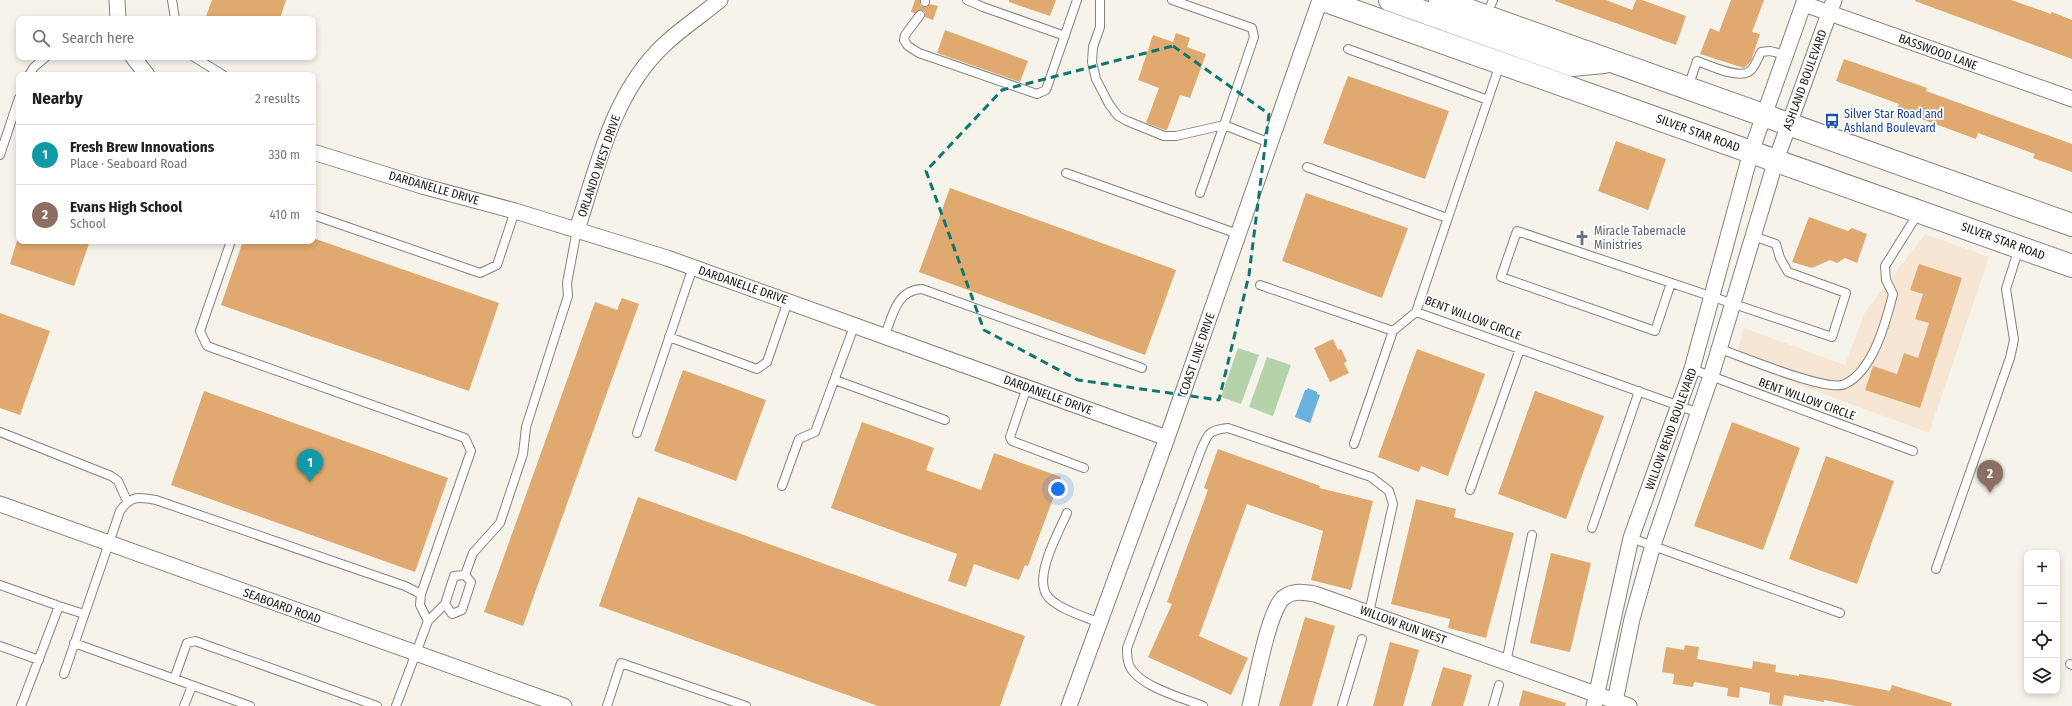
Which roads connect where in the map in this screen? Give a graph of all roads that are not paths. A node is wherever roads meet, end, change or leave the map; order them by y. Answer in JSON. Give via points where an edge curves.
{"nodes":[{"id":1,"x":118,"y":0,"type":"edge"},
{"id":2,"x":172,"y":0,"type":"edge"},
{"id":3,"x":720,"y":0,"type":"edge"},
{"id":4,"x":967,"y":0,"type":"edge"},
{"id":5,"x":1077,"y":0,"type":"edge"},
{"id":6,"x":1100,"y":0,"type":"edge"},
{"id":7,"x":1172,"y":0,"type":"edge"},
{"id":8,"x":1322,"y":0,"type":"edge"},
{"id":9,"x":1390,"y":0,"type":"edge"},
{"id":10,"x":1440,"y":0,"type":"edge"},
{"id":11,"x":1805,"y":2,"type":"edge"},
{"id":12,"x":1832,"y":7,"type":"edge"},
{"id":13,"x":1489,"y":8,"type":"edge"},
{"id":14,"x":920,"y":15,"type":"dead end"},
{"id":15,"x":118,"y":16,"type":"edge"},
{"id":16,"x":175,"y":16,"type":"edge"},
{"id":17,"x":1065,"y":36,"type":"junction"},
{"id":18,"x":1348,"y":49,"type":"dead end"},
{"id":19,"x":1786,"y":55,"type":"junction"},
{"id":20,"x":42,"y":60,"type":"edge"},
{"id":21,"x":135,"y":60,"type":"edge"},
{"id":22,"x":199,"y":60,"type":"edge"},
{"id":23,"x":1612,"y":61,"type":"junction"},
{"id":24,"x":1500,"y":63,"type":"junction"},
{"id":25,"x":32,"y":72,"type":"edge"},
{"id":26,"x":145,"y":72,"type":"edge"},
{"id":27,"x":218,"y":72,"type":"edge"},
{"id":28,"x":1690,"y":80,"type":"junction"},
{"id":29,"x":2072,"y":99,"type":"edge"},
{"id":30,"x":1488,"y":100,"type":"junction"},
{"id":31,"x":16,"y":107,"type":"edge"},
{"id":32,"x":1763,"y":115,"type":"junction"},
{"id":33,"x":1789,"y":124,"type":"junction"},
{"id":34,"x":1224,"y":125,"type":"junction"},
{"id":35,"x":1270,"y":142,"type":"junction"},
{"id":36,"x":1751,"y":152,"type":"junction"},
{"id":37,"x":316,"y":153,"type":"edge"},
{"id":38,"x":0,"y":155,"type":"edge"},
{"id":39,"x":1776,"y":160,"type":"junction"},
{"id":40,"x":1307,"y":167,"type":"dead end"},
{"id":41,"x":1066,"y":174,"type":"dead end"},
{"id":42,"x":1200,"y":193,"type":"dead end"},
{"id":43,"x":515,"y":212,"type":"junction"},
{"id":44,"x":1920,"y":212,"type":"junction"},
{"id":45,"x":316,"y":216,"type":"edge"},
{"id":46,"x":1447,"y":218,"type":"junction"},
{"id":47,"x":2072,"y":225,"type":"edge"},
{"id":48,"x":577,"y":230,"type":"junction"},
{"id":49,"x":1238,"y":234,"type":"junction"},
{"id":50,"x":1753,"y":236,"type":"junction"},
{"id":51,"x":230,"y":244,"type":"edge"},
{"id":52,"x":2019,"y":247,"type":"junction"},
{"id":53,"x":2072,"y":266,"type":"edge"},
{"id":54,"x":693,"y":268,"type":"junction"},
{"id":55,"x":1671,"y":283,"type":"junction"},
{"id":56,"x":1260,"y":285,"type":"dead end"},
{"id":57,"x":1712,"y":297,"type":"junction"},
{"id":58,"x":788,"y":301,"type":"junction"},
{"id":59,"x":1733,"y":304,"type":"junction"},
{"id":60,"x":1416,"y":312,"type":"junction"},
{"id":61,"x":855,"y":324,"type":"junction"},
{"id":62,"x":1393,"y":331,"type":"junction"},
{"id":63,"x":885,"y":335,"type":"junction"},
{"id":64,"x":669,"y":337,"type":"junction"},
{"id":65,"x":1520,"y":349,"type":"junction"},
{"id":66,"x":1720,"y":349,"type":"junction"},
{"id":67,"x":1142,"y":368,"type":"dead end"},
{"id":68,"x":1692,"y":369,"type":"junction"},
{"id":69,"x":1711,"y":376,"type":"junction"},
{"id":70,"x":834,"y":380,"type":"junction"},
{"id":71,"x":1027,"y":387,"type":"junction"},
{"id":72,"x":1639,"y":391,"type":"junction"},
{"id":73,"x":1680,"y":406,"type":"junction"},
{"id":74,"x":1699,"y":413,"type":"junction"},
{"id":75,"x":946,"y":420,"type":"dead end"},
{"id":76,"x":0,"y":432,"type":"edge"},
{"id":77,"x":637,"y":433,"type":"dead end"},
{"id":78,"x":1167,"y":438,"type":"junction"},
{"id":79,"x":1354,"y":444,"type":"dead end"},
{"id":80,"x":1913,"y":451,"type":"dead end"},
{"id":81,"x":1084,"y":468,"type":"dead end"},
{"id":82,"x":782,"y":486,"type":"dead end"},
{"id":83,"x":1470,"y":490,"type":"dead end"},
{"id":84,"x":127,"y":501,"type":"junction"},
{"id":85,"x":0,"y":504,"type":"edge"},
{"id":86,"x":1067,"y":513,"type":"dead end"},
{"id":87,"x":1592,"y":528,"type":"dead end"},
{"id":88,"x":1532,"y":535,"type":"dead end"},
{"id":89,"x":1631,"y":538,"type":"junction"},
{"id":90,"x":109,"y":543,"type":"junction"},
{"id":91,"x":1653,"y":545,"type":"junction"},
{"id":92,"x":1936,"y":569,"type":"dead end"},
{"id":93,"x":465,"y":575,"type":"junction"},
{"id":94,"x":0,"y":585,"type":"edge"},
{"id":95,"x":421,"y":594,"type":"junction"},
{"id":96,"x":445,"y":604,"type":"junction"},
{"id":97,"x":59,"y":606,"type":"junction"},
{"id":98,"x":1369,"y":613,"type":"junction"},
{"id":99,"x":1840,"y":613,"type":"dead end"},
{"id":100,"x":84,"y":614,"type":"junction"},
{"id":101,"x":428,"y":622,"type":"junction"},
{"id":102,"x":1099,"y":622,"type":"junction"},
{"id":103,"x":1362,"y":639,"type":"dead end"},
{"id":104,"x":74,"y":643,"type":"junction"},
{"id":105,"x":0,"y":646,"type":"edge"},
{"id":106,"x":415,"y":654,"type":"junction"},
{"id":107,"x":39,"y":660,"type":"junction"},
{"id":108,"x":1506,"y":663,"type":"junction"},
{"id":109,"x":64,"y":674,"type":"dead end"},
{"id":110,"x":174,"y":679,"type":"junction"},
{"id":111,"x":1499,"y":685,"type":"dead end"},
{"id":112,"x":192,"y":686,"type":"junction"},
{"id":113,"x":1595,"y":701,"type":"edge"},
{"id":114,"x":1620,"y":705,"type":"edge"},
{"id":115,"x":21,"y":706,"type":"edge"},
{"id":116,"x":184,"y":706,"type":"edge"},
{"id":117,"x":250,"y":706,"type":"edge"},
{"id":118,"x":377,"y":706,"type":"edge"},
{"id":119,"x":396,"y":706,"type":"edge"},
{"id":120,"x":564,"y":706,"type":"edge"},
{"id":121,"x":607,"y":706,"type":"edge"},
{"id":122,"x":746,"y":706,"type":"edge"},
{"id":123,"x":1069,"y":706,"type":"edge"},
{"id":124,"x":1203,"y":706,"type":"edge"},
{"id":125,"x":1250,"y":706,"type":"edge"},
{"id":126,"x":1342,"y":706,"type":"edge"},
{"id":127,"x":1493,"y":706,"type":"edge"}],
"edges":[{"from":1,"to":15,"type":"street"},
{"from":2,"to":16,"type":"lane"},
{"from":3,"to":48,"type":"street","name":"ORLANDO WEST DRIVE","via":[[664,45],[631,86],[607,135]]},
{"from":4,"to":17,"type":"lane"},
{"from":5,"to":17,"type":"lane"},
{"from":6,"to":34,"type":"lane","via":[[1100,27],[1093,47],[1092,62],[1096,80],[1118,116],[1164,136],[1176,136]]},
{"from":7,"to":34,"type":"lane","via":[[1252,28],[1254,37]]},
{"from":8,"to":24,"type":"main road","name":"SILVER STAR ROAD"},
{"from":8,"to":35,"type":"street","name":"COAST LINE DRIVE"},
{"from":9,"to":23,"type":"main road","via":[[1572,65]]},
{"from":10,"to":13,"type":"main road"},
{"from":11,"to":12,"type":"street","name":"BASSWOOD LANE"},
{"from":11,"to":19,"type":"street"},
{"from":12,"to":29,"type":"street","name":"BASSWOOD LANE"},
{"from":12,"to":33,"type":"street","name":"ASHLAND BOULEVARD"},
{"from":13,"to":23,"type":"main road"},
{"from":14,"to":17,"type":"lane","via":[[905,35],[904,40],[908,46],[919,53],[1037,94],[1046,90]]},
{"from":18,"to":30,"type":"lane"},
{"from":19,"to":28,"type":"lane","via":[[1770,51],[1761,52],[1751,70],[1743,75],[1697,61]]},
{"from":19,"to":32,"type":"street"},
{"from":20,"to":25,"type":"lane"},
{"from":21,"to":26,"type":"street"},
{"from":22,"to":27,"type":"lane"},
{"from":23,"to":28,"type":"main road"},
{"from":24,"to":30,"type":"lane","name":"BENT WILLOW CIRCLE"},
{"from":24,"to":36,"type":"main road","name":"SILVER STAR ROAD"},
{"from":28,"to":32,"type":"main road"},
{"from":30,"to":46,"type":"lane","name":"BENT WILLOW CIRCLE"},
{"from":31,"to":38,"type":"lane"},
{"from":32,"to":33,"type":"main road"},
{"from":32,"to":36,"type":"street"},
{"from":33,"to":39,"type":"street","name":"ASHLAND BOULEVARD"},
{"from":33,"to":47,"type":"main road"},
{"from":34,"to":35,"type":"lane"},
{"from":34,"to":42,"type":"lane"},
{"from":35,"to":49,"type":"street","name":"COAST LINE DRIVE"},
{"from":36,"to":39,"type":"main road","name":"SILVER STAR ROAD"},
{"from":36,"to":57,"type":"street","name":"WILLOW BEND BOULEVARD"},
{"from":37,"to":43,"type":"street","name":"DARDANELLE DRIVE"},
{"from":39,"to":44,"type":"main road","name":"SILVER STAR ROAD"},
{"from":39,"to":50,"type":"street","name":"WILLOW BEND BOULEVARD"},
{"from":40,"to":46,"type":"lane"},
{"from":41,"to":49,"type":"lane"},
{"from":43,"to":45,"type":"lane","via":[[497,265],[480,273]]},
{"from":43,"to":48,"type":"street","name":"DARDANELLE DRIVE"},
{"from":44,"to":52,"type":"main road","name":"SILVER STAR ROAD"},
{"from":44,"to":66,"type":"lane","via":[[1885,266],[1886,280],[1893,294],[1874,351],[1866,364],[1845,385],[1832,386],[1815,382]]},
{"from":46,"to":60,"type":"lane","name":"BENT WILLOW CIRCLE"},
{"from":48,"to":54,"type":"street","name":"DARDANELLE DRIVE"},
{"from":48,"to":93,"type":"lane","via":[[568,276],[568,296],[526,427],[523,454],[500,523],[473,553]]},
{"from":49,"to":78,"type":"street","name":"COAST LINE DRIVE"},
{"from":50,"to":59,"type":"street","name":"WILLOW BEND BOULEVARD"},
{"from":50,"to":59,"type":"lane","via":[[1776,244],[1788,272],[1846,293],[1832,337]]},
{"from":51,"to":95,"type":"lane","via":[[200,331],[207,346],[465,438],[471,451]]},
{"from":52,"to":53,"type":"main road","name":"SILVER STAR ROAD"},
{"from":52,"to":92,"type":"lane","via":[[2006,289],[2014,340],[2010,358]]},
{"from":54,"to":58,"type":"street","name":"DARDANELLE DRIVE"},
{"from":54,"to":64,"type":"lane"},
{"from":55,"to":55,"type":"lane","via":[[1517,231],[1501,277],[1655,331]]},
{"from":55,"to":57,"type":"lane"},
{"from":56,"to":62,"type":"lane"},
{"from":57,"to":59,"type":"lane"},
{"from":57,"to":68,"type":"street","name":"WILLOW BEND BOULEVARD"},
{"from":58,"to":61,"type":"street","name":"DARDANELLE DRIVE"},
{"from":58,"to":64,"type":"lane","via":[[767,362],[757,369]]},
{"from":59,"to":66,"type":"street","name":"WILLOW BEND BOULEVARD"},
{"from":60,"to":62,"type":"lane"},
{"from":60,"to":65,"type":"lane","name":"BENT WILLOW CIRCLE"},
{"from":61,"to":63,"type":"street","name":"DARDANELLE DRIVE"},
{"from":61,"to":70,"type":"lane"},
{"from":62,"to":79,"type":"lane"},
{"from":63,"to":67,"type":"lane","via":[[902,296],[911,289],[922,289]]},
{"from":63,"to":71,"type":"street","name":"DARDANELLE DRIVE"},
{"from":64,"to":77,"type":"lane"},
{"from":65,"to":72,"type":"lane","name":"BENT WILLOW CIRCLE"},
{"from":65,"to":83,"type":"lane"},
{"from":66,"to":69,"type":"street","name":"WILLOW BEND BOULEVARD"},
{"from":68,"to":69,"type":"lane","name":"BENT WILLOW CIRCLE"},
{"from":68,"to":73,"type":"street","name":"WILLOW BEND BOULEVARD"},
{"from":69,"to":74,"type":"street","name":"WILLOW BEND BOULEVARD"},
{"from":69,"to":80,"type":"lane","name":"BENT WILLOW CIRCLE"},
{"from":70,"to":75,"type":"lane"},
{"from":70,"to":82,"type":"lane","via":[[815,432],[799,439]]},
{"from":71,"to":78,"type":"street","name":"DARDANELLE DRIVE"},
{"from":71,"to":81,"type":"lane","via":[[1012,429],[1012,441]]},
{"from":72,"to":73,"type":"lane","name":"BENT WILLOW CIRCLE"},
{"from":72,"to":87,"type":"lane"},
{"from":73,"to":74,"type":"lane","name":"BENT WILLOW CIRCLE"},
{"from":73,"to":89,"type":"street","name":"WILLOW BEND BOULEVARD"},
{"from":74,"to":91,"type":"street","name":"WILLOW BEND BOULEVARD"},
{"from":76,"to":84,"type":"lane","via":[[111,476],[118,481]]},
{"from":78,"to":102,"type":"street","name":"COAST LINE DRIVE"},
{"from":84,"to":90,"type":"lane","via":[[120,511]]},
{"from":84,"to":95,"type":"lane","via":[[137,497],[156,500],[405,586]]},
{"from":85,"to":90,"type":"street","name":"SEABOARD ROAD"},
{"from":86,"to":102,"type":"lane","via":[[1042,577],[1045,590],[1048,597],[1064,607]]},
{"from":88,"to":108,"type":"lane"},
{"from":89,"to":91,"type":"lane"},
{"from":89,"to":113,"type":"street","name":"WILLOW BEND BOULEVARD"},
{"from":90,"to":100,"type":"lane"},
{"from":90,"to":106,"type":"street","name":"SEABOARD ROAD"},
{"from":91,"to":99,"type":"lane"},
{"from":91,"to":114,"type":"street","name":"WILLOW BEND BOULEVARD","via":[[1632,619]]},
{"from":93,"to":96,"type":"lane","via":[[454,576]]},
{"from":93,"to":96,"type":"lane","via":[[472,582],[462,610],[452,614]]},
{"from":94,"to":97,"type":"lane"},
{"from":95,"to":101,"type":"lane","via":[[420,605]]},
{"from":96,"to":101,"type":"lane"},
{"from":97,"to":100,"type":"lane"},
{"from":97,"to":107,"type":"lane"},
{"from":98,"to":108,"type":"street","name":"WILLOW RUN WEST"},
{"from":98,"to":124,"type":"lane","via":[[1393,504],[1389,491],[1371,477],[1228,428],[1213,430],[1200,450],[1127,648],[1128,662],[1135,674],[1146,683]]},
{"from":98,"to":125,"type":"street","name":"WILLOW RUN WEST","via":[[1315,594],[1298,592],[1283,598],[1272,618]]},
{"from":100,"to":104,"type":"lane"},
{"from":101,"to":106,"type":"lane"},
{"from":102,"to":123,"type":"street","name":"COAST LINE DRIVE"},
{"from":103,"to":126,"type":"lane"},
{"from":104,"to":109,"type":"lane"},
{"from":104,"to":110,"type":"lane"},
{"from":105,"to":107,"type":"lane"},
{"from":106,"to":119,"type":"lane"},
{"from":106,"to":120,"type":"street","name":"SEABOARD ROAD"},
{"from":107,"to":115,"type":"lane"},
{"from":108,"to":113,"type":"street","name":"WILLOW RUN WEST"},
{"from":110,"to":112,"type":"lane"},
{"from":110,"to":118,"type":"lane","via":[[187,643],[195,641]]},
{"from":111,"to":127,"type":"lane"},
{"from":112,"to":116,"type":"lane"},
{"from":112,"to":117,"type":"lane"},
{"from":113,"to":114,"type":"street","name":"WILLOW RUN WEST"},
{"from":121,"to":122,"type":"lane","via":[[621,663]]}]}
